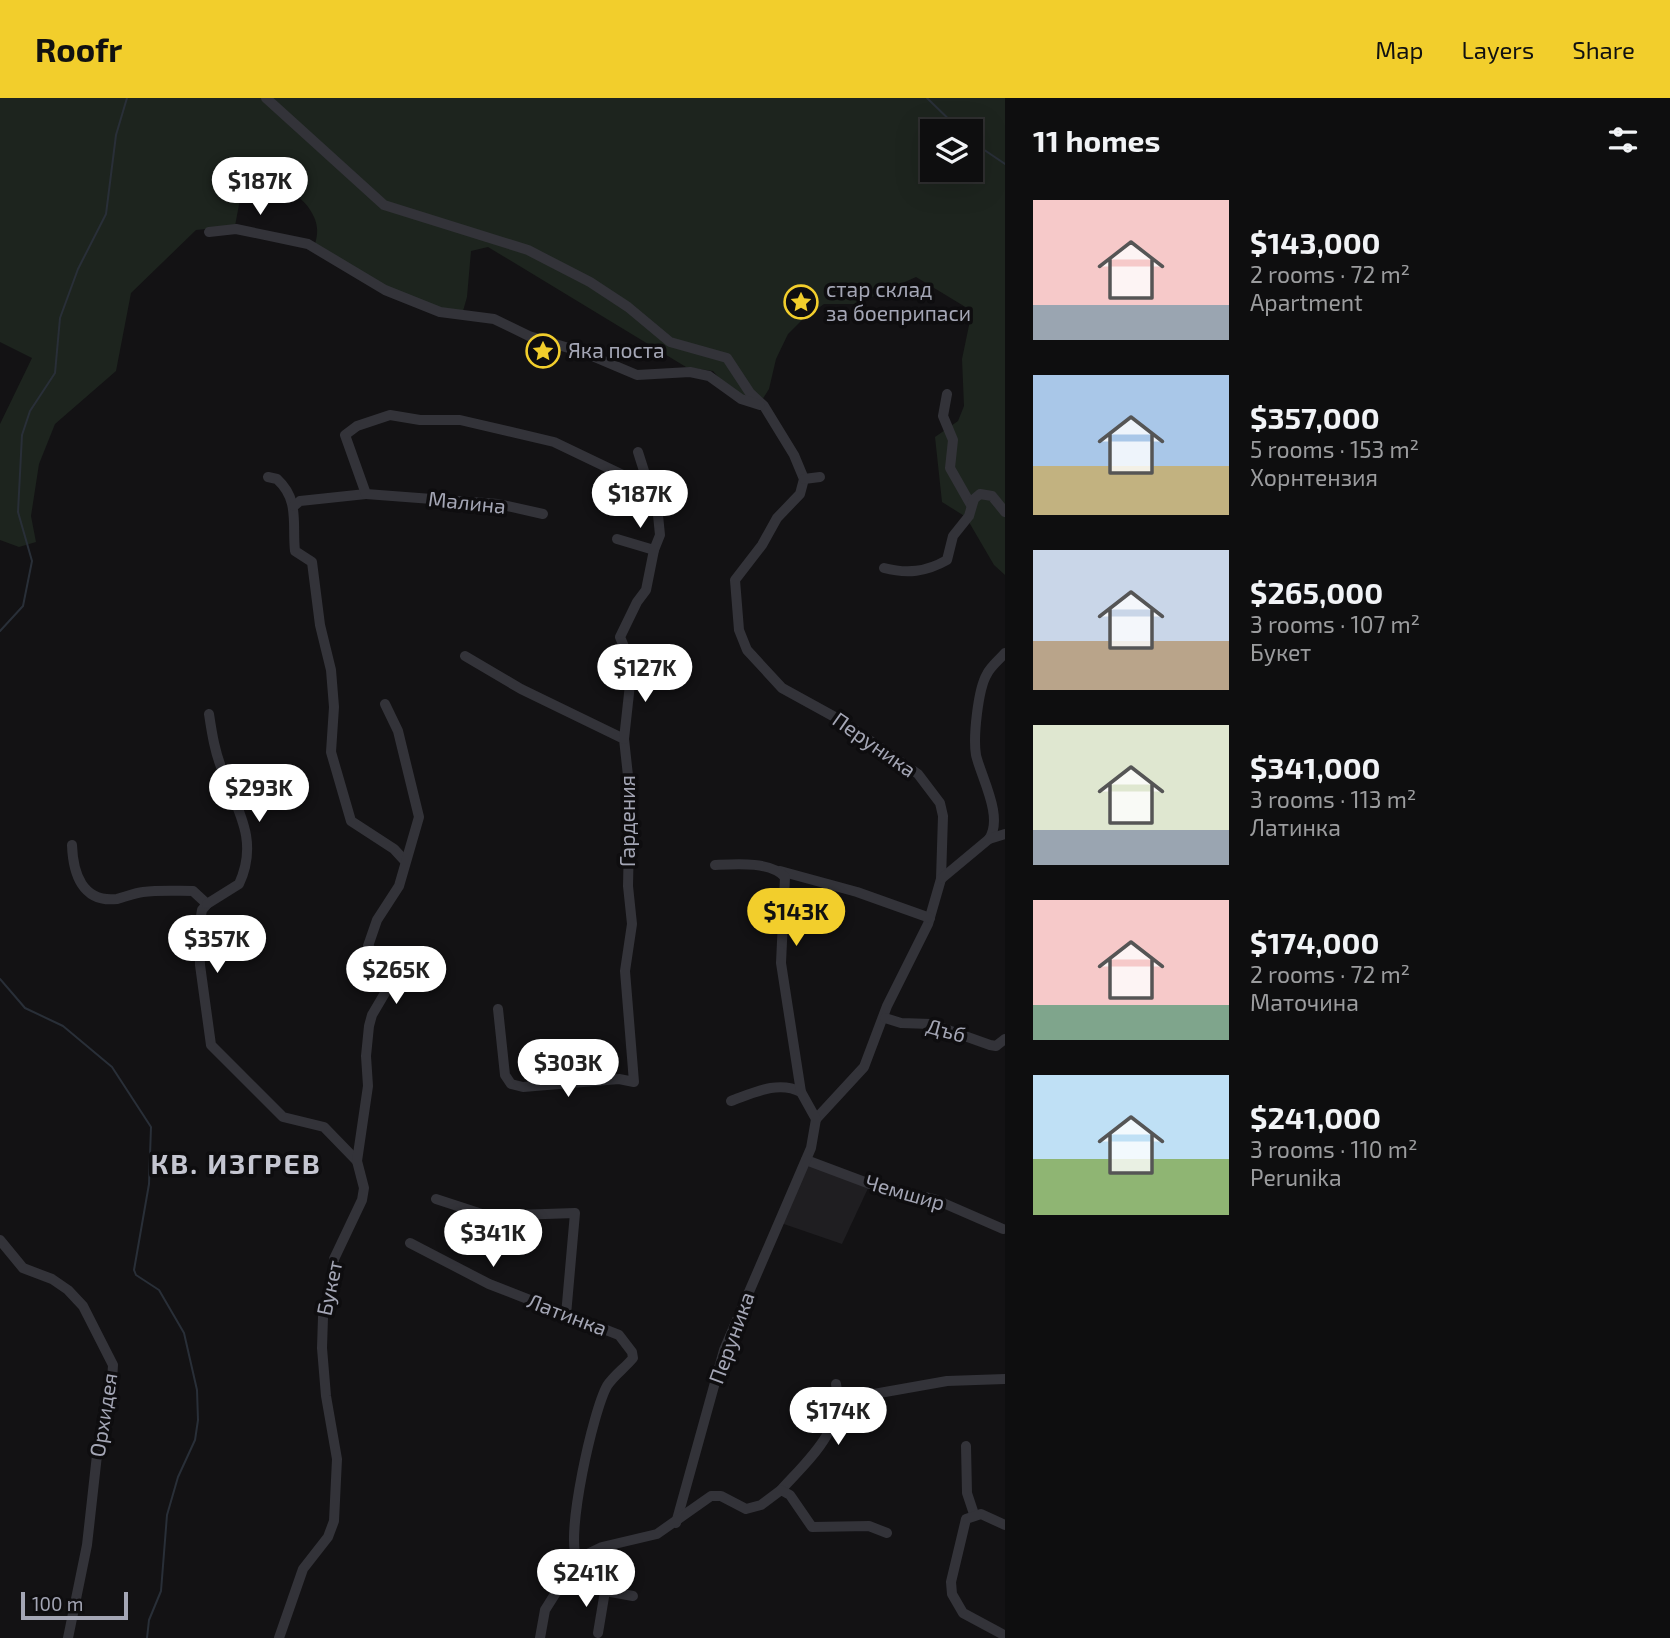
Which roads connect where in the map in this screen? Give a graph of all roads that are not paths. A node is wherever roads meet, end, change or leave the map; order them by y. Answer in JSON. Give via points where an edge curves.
{"nodes":[{"id":1,"x":266,"y":98,"type":"edge"},
{"id":2,"x":209,"y":232,"type":"dead end"},
{"id":3,"x":947,"y":394,"type":"dead end"},
{"id":4,"x":764,"y":406,"type":"junction"},
{"id":5,"x":638,"y":452,"type":"dead end"},
{"id":6,"x":268,"y":477,"type":"dead end"},
{"id":7,"x":820,"y":477,"type":"dead end"},
{"id":8,"x":804,"y":479,"type":"junction"},
{"id":9,"x":650,"y":488,"type":"junction"},
{"id":10,"x":366,"y":494,"type":"junction"},
{"id":11,"x":971,"y":505,"type":"junction"},
{"id":12,"x":294,"y":506,"type":"junction"},
{"id":13,"x":1005,"y":512,"type":"edge"},
{"id":14,"x":543,"y":514,"type":"dead end"},
{"id":15,"x":617,"y":539,"type":"dead end"},
{"id":16,"x":654,"y":550,"type":"junction"},
{"id":17,"x":884,"y":568,"type":"dead end"},
{"id":18,"x":1005,"y":653,"type":"edge"},
{"id":19,"x":465,"y":656,"type":"dead end"},
{"id":20,"x":384,"y":704,"type":"dead end"},
{"id":21,"x":209,"y":714,"type":"dead end"},
{"id":22,"x":624,"y":739,"type":"junction"},
{"id":23,"x":1005,"y":834,"type":"edge"},
{"id":24,"x":989,"y":839,"type":"junction"},
{"id":25,"x":72,"y":845,"type":"dead end"},
{"id":26,"x":405,"y":860,"type":"junction"},
{"id":27,"x":715,"y":865,"type":"dead end"},
{"id":28,"x":779,"y":871,"type":"junction"},
{"id":29,"x":941,"y":879,"type":"junction"},
{"id":30,"x":207,"y":904,"type":"junction"},
{"id":31,"x":930,"y":918,"type":"junction"},
{"id":32,"x":498,"y":1009,"type":"dead end"},
{"id":33,"x":885,"y":1018,"type":"junction"},
{"id":34,"x":1005,"y":1040,"type":"edge"},
{"id":35,"x":801,"y":1092,"type":"junction"},
{"id":36,"x":731,"y":1101,"type":"dead end"},
{"id":37,"x":816,"y":1119,"type":"junction"},
{"id":38,"x":806,"y":1160,"type":"junction"},
{"id":39,"x":357,"y":1161,"type":"junction"},
{"id":40,"x":436,"y":1199,"type":"dead end"},
{"id":41,"x":1003,"y":1229,"type":"edge"},
{"id":42,"x":0,"y":1240,"type":"edge"},
{"id":43,"x":410,"y":1243,"type":"dead end"},
{"id":44,"x":566,"y":1315,"type":"junction"},
{"id":45,"x":1005,"y":1379,"type":"edge"},
{"id":46,"x":836,"y":1384,"type":"dead end"},
{"id":47,"x":839,"y":1400,"type":"junction"},
{"id":48,"x":966,"y":1446,"type":"dead end"},
{"id":49,"x":781,"y":1490,"type":"junction"},
{"id":50,"x":974,"y":1514,"type":"junction"},
{"id":51,"x":676,"y":1523,"type":"junction"},
{"id":52,"x":1005,"y":1525,"type":"edge"},
{"id":53,"x":887,"y":1533,"type":"dead end"},
{"id":54,"x":577,"y":1559,"type":"junction"},
{"id":55,"x":561,"y":1583,"type":"junction"},
{"id":56,"x":606,"y":1591,"type":"junction"},
{"id":57,"x":633,"y":1596,"type":"dead end"},
{"id":58,"x":598,"y":1633,"type":"dead end"},
{"id":59,"x":1002,"y":1634,"type":"dead end"},
{"id":60,"x":68,"y":1638,"type":"edge"},
{"id":61,"x":279,"y":1638,"type":"edge"},
{"id":62,"x":540,"y":1638,"type":"edge"}],
"edges":[{"from":1,"to":4,"type":"street","via":[[384,205],[528,250],[590,282],[670,342],[727,358]]},
{"from":2,"to":4,"type":"street","via":[[236,229],[308,244],[385,290],[440,312],[494,319],[637,375],[690,372],[709,376],[741,399]]},
{"from":3,"to":11,"type":"street","via":[[943,416],[953,440],[950,468]]},
{"from":4,"to":8,"type":"street"},
{"from":5,"to":9,"type":"street"},
{"from":6,"to":12,"type":"street","via":[[285,486]]},
{"from":7,"to":8,"type":"street"},
{"from":8,"to":29,"type":"street","name":"Перуника","via":[[800,494],[737,573],[738,630],[747,650],[782,688],[842,721],[918,774],[940,803],[943,816]]},
{"from":9,"to":10,"type":"street","via":[[554,442],[460,420],[390,415],[345,435]]},
{"from":9,"to":16,"type":"street","via":[[660,525]]},
{"from":10,"to":12,"type":"street","via":[[300,501]]},
{"from":10,"to":14,"type":"street","name":"Малина","via":[[498,504]]},
{"from":11,"to":13,"type":"street","via":[[980,494],[987,494]]},
{"from":11,"to":17,"type":"street","via":[[969,516],[953,536],[947,560],[915,572]]},
{"from":12,"to":26,"type":"street","via":[[295,551],[314,568],[331,670],[331,752],[343,798],[351,821]]},
{"from":15,"to":16,"type":"street"},
{"from":16,"to":22,"type":"street","name":"Гардения","via":[[646,590],[620,637],[632,666]]},
{"from":18,"to":24,"type":"street","via":[[985,675],[975,738],[992,802]]},
{"from":19,"to":22,"type":"street"},
{"from":20,"to":26,"type":"street","via":[[398,731],[419,817]]},
{"from":21,"to":30,"type":"street","via":[[223,774],[243,817],[248,858],[239,884]]},
{"from":22,"to":32,"type":"street","name":"Гардения","via":[[630,794],[632,924],[625,971],[634,1082],[511,1084],[505,1075]]},
{"from":23,"to":24,"type":"street"},
{"from":24,"to":29,"type":"street"},
{"from":25,"to":30,"type":"street","via":[[77,881],[90,893],[116,899],[142,892],[192,891]]},
{"from":26,"to":39,"type":"street","name":"Букет","via":[[399,886],[377,920],[368,946],[393,981],[369,1026],[368,1086]]},
{"from":27,"to":28,"type":"street"},
{"from":28,"to":31,"type":"street"},
{"from":28,"to":35,"type":"street","via":[[786,883],[781,963]]},
{"from":29,"to":31,"type":"street","name":"Перуника"},
{"from":30,"to":39,"type":"street","via":[[200,927],[200,965],[211,1045],[283,1117],[324,1127]]},
{"from":31,"to":33,"type":"street","name":"Перуника"},
{"from":33,"to":34,"type":"street","name":"Дъб","via":[[931,1024],[990,1045]]},
{"from":33,"to":37,"type":"street","name":"Перуника","via":[[864,1067]]},
{"from":35,"to":36,"type":"street","via":[[785,1086]]},
{"from":35,"to":37,"type":"street"},
{"from":37,"to":38,"type":"street","name":"Перуника"},
{"from":38,"to":41,"type":"street","name":"Чемшир","via":[[870,1184],[934,1199]]},
{"from":38,"to":51,"type":"street","name":"Перуника","via":[[724,1350]]},
{"from":39,"to":61,"type":"street","name":"Букет","via":[[362,1200],[334,1259],[321,1336],[337,1459],[334,1521],[328,1537],[303,1569]]},
{"from":40,"to":44,"type":"street","via":[[488,1216],[575,1213]]},
{"from":42,"to":60,"type":"street","name":"Орхидея","via":[[23,1268],[52,1279],[83,1306],[113,1365],[99,1437],[87,1545]]},
{"from":43,"to":44,"type":"street","name":"Латинка","via":[[489,1284]]},
{"from":44,"to":54,"type":"street","name":"Латинка","via":[[619,1335],[633,1358],[608,1385],[589,1437],[572,1541]]},
{"from":45,"to":47,"type":"street","via":[[947,1381]]},
{"from":46,"to":47,"type":"street"},
{"from":47,"to":49,"type":"street","via":[[827,1435]]},
{"from":48,"to":50,"type":"street","via":[[968,1493]]},
{"from":49,"to":51,"type":"street","via":[[761,1505],[746,1509],[711,1496]]},
{"from":49,"to":53,"type":"street","via":[[790,1495],[812,1527],[869,1527]]},
{"from":50,"to":52,"type":"street"},
{"from":50,"to":59,"type":"street","via":[[966,1520],[952,1594],[963,1613]]},
{"from":51,"to":54,"type":"street","via":[[657,1534],[602,1547]]},
{"from":54,"to":55,"type":"street"},
{"from":55,"to":56,"type":"street"},
{"from":55,"to":62,"type":"street","via":[[545,1611]]},
{"from":56,"to":57,"type":"street"},
{"from":56,"to":58,"type":"street"}]}
